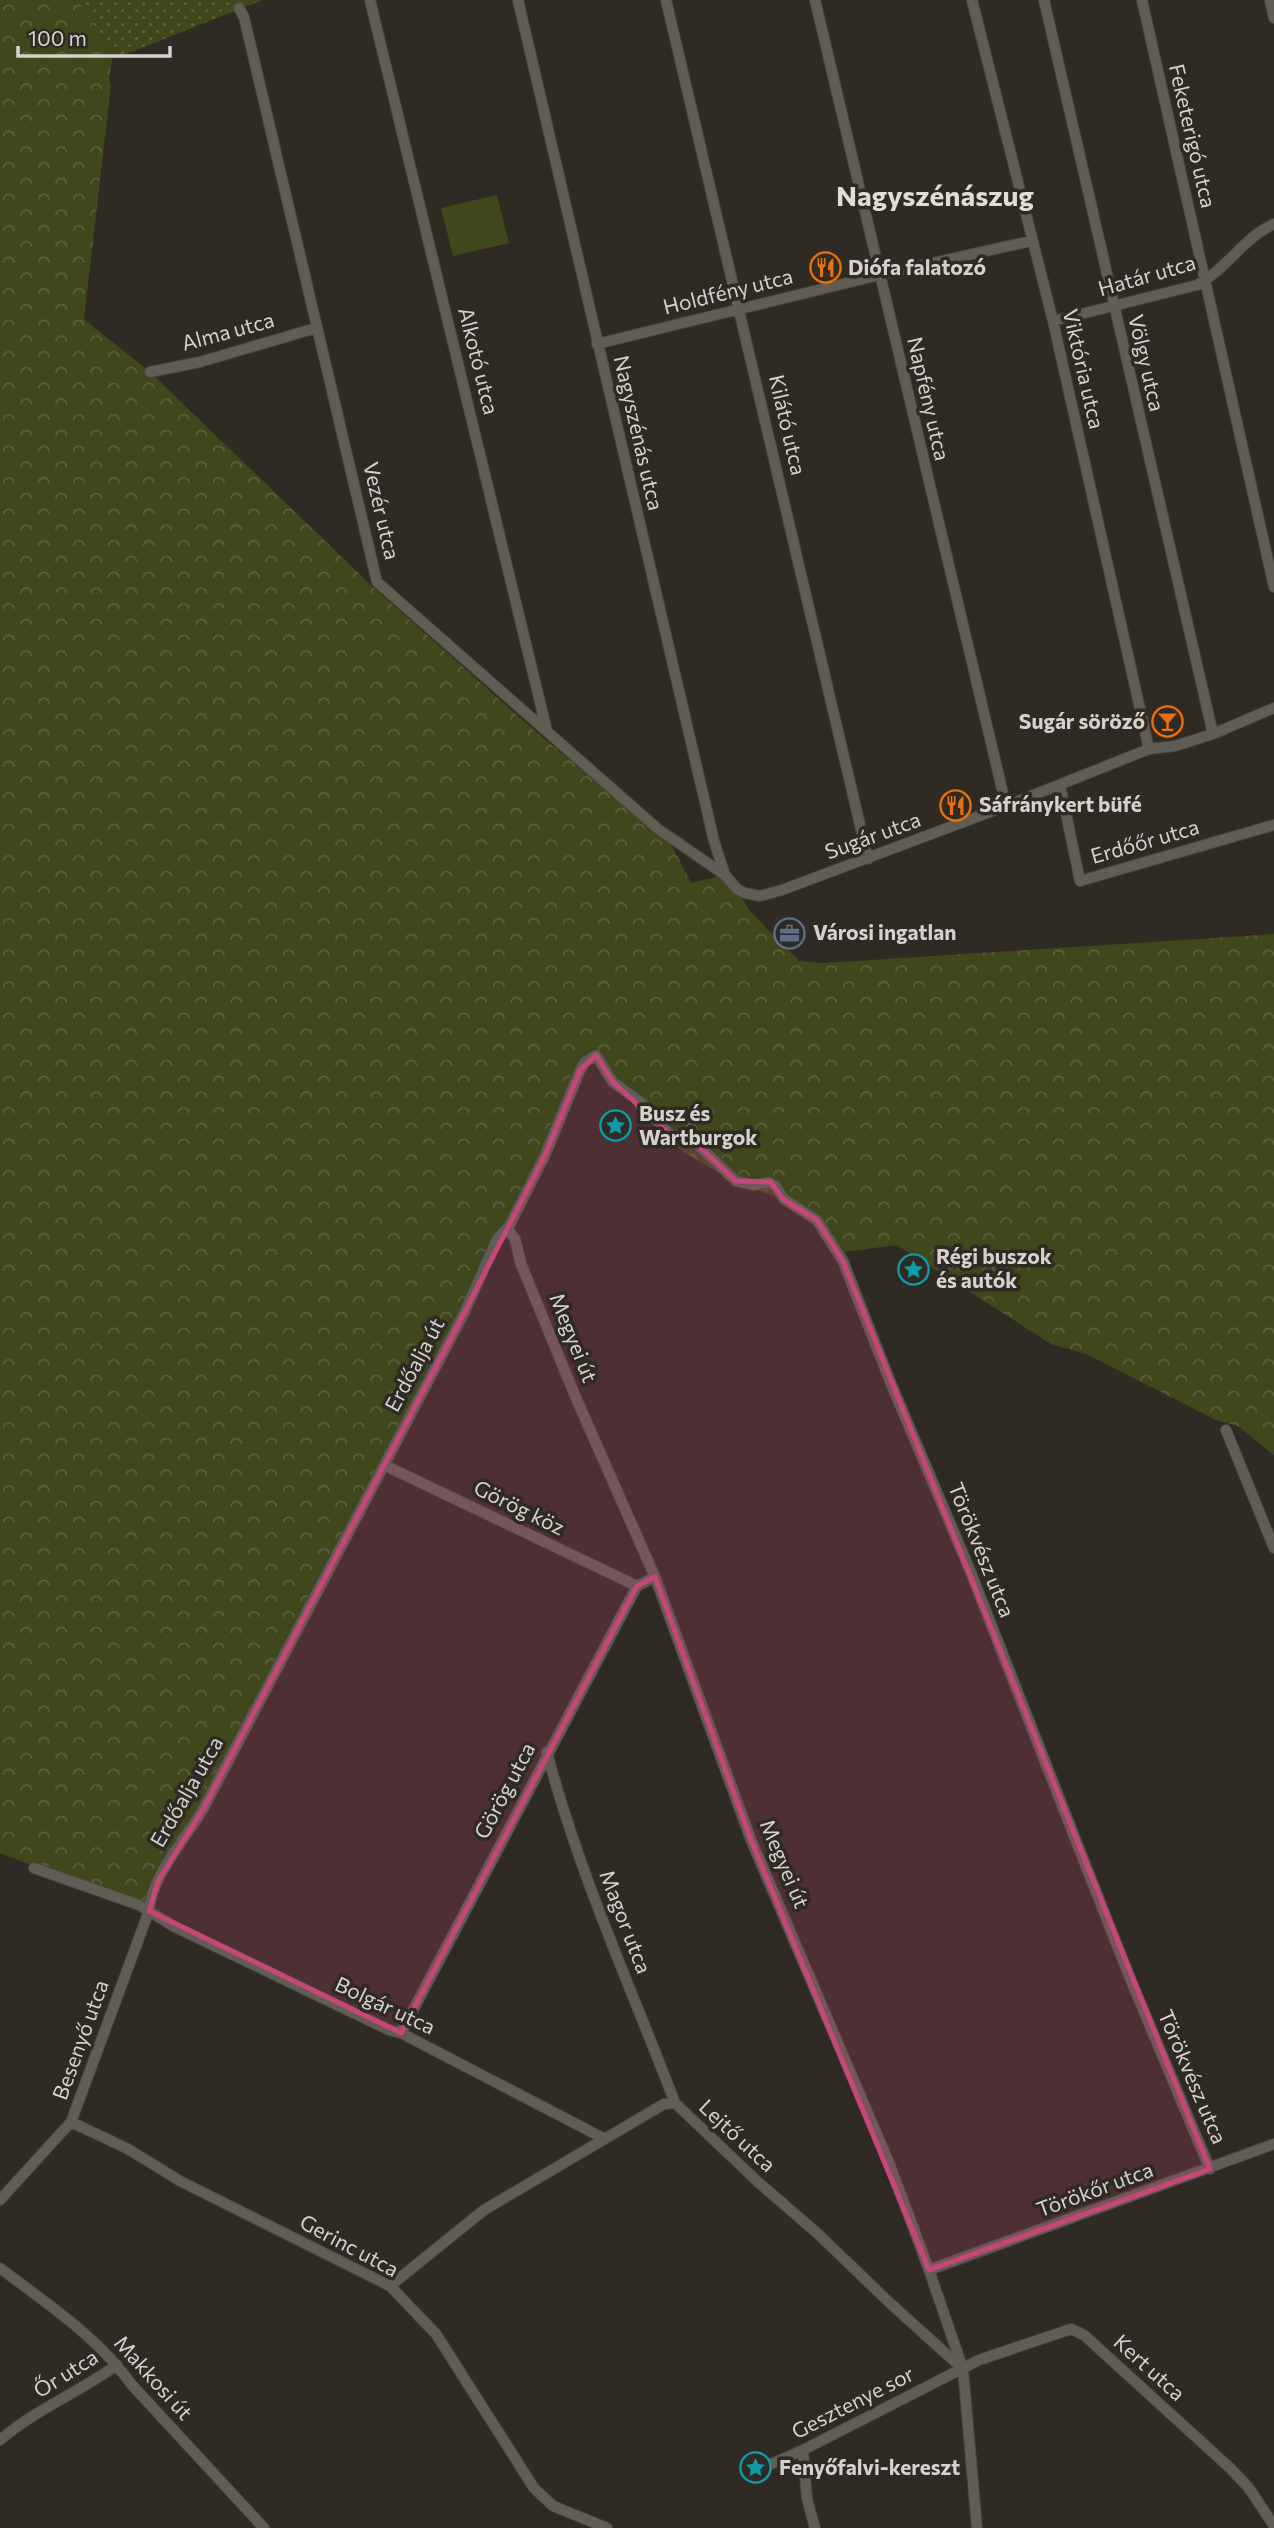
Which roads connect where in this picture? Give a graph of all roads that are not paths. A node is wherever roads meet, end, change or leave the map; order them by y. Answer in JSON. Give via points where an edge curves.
{"nodes":[{"id":1,"x":370,"y":0,"type":"edge"},
{"id":2,"x":518,"y":0,"type":"edge"},
{"id":3,"x":666,"y":0,"type":"edge"},
{"id":4,"x":815,"y":0,"type":"edge"},
{"id":5,"x":972,"y":0,"type":"edge"},
{"id":6,"x":1044,"y":0,"type":"edge"},
{"id":7,"x":1142,"y":0,"type":"edge"},
{"id":8,"x":1270,"y":0,"type":"edge"},
{"id":9,"x":239,"y":8,"type":"dead end"},
{"id":10,"x":1274,"y":18,"type":"edge"},
{"id":11,"x":1274,"y":224,"type":"edge"},
{"id":12,"x":1031,"y":241,"type":"junction"},
{"id":13,"x":878,"y":275,"type":"junction"},
{"id":14,"x":1205,"y":281,"type":"junction"},
{"id":15,"x":1113,"y":307,"type":"junction"},
{"id":16,"x":740,"y":309,"type":"junction"},
{"id":17,"x":1053,"y":321,"type":"junction"},
{"id":18,"x":316,"y":328,"type":"junction"},
{"id":19,"x":597,"y":344,"type":"junction"},
{"id":20,"x":150,"y":372,"type":"dead end"},
{"id":21,"x":1274,"y":587,"type":"edge"},
{"id":22,"x":1274,"y":708,"type":"edge"},
{"id":23,"x":547,"y":731,"type":"junction"},
{"id":24,"x":1213,"y":734,"type":"junction"},
{"id":25,"x":1149,"y":749,"type":"junction"},
{"id":26,"x":1060,"y":785,"type":"junction"},
{"id":27,"x":1006,"y":807,"type":"junction"},
{"id":28,"x":1274,"y":825,"type":"edge"},
{"id":29,"x":868,"y":859,"type":"junction"},
{"id":30,"x":725,"y":875,"type":"junction"},
{"id":31,"x":596,"y":1055,"type":"joint"},
{"id":32,"x":507,"y":1228,"type":"junction"},
{"id":33,"x":1226,"y":1430,"type":"dead end"},
{"id":34,"x":384,"y":1465,"type":"junction"},
{"id":35,"x":1274,"y":1548,"type":"edge"},
{"id":36,"x":655,"y":1577,"type":"junction"},
{"id":37,"x":636,"y":1586,"type":"junction"},
{"id":38,"x":264,"y":1693,"type":"joint"},
{"id":39,"x":547,"y":1752,"type":"junction"},
{"id":40,"x":34,"y":1868,"type":"dead end"},
{"id":41,"x":149,"y":1911,"type":"junction"},
{"id":42,"x":401,"y":2033,"type":"junction"},
{"id":43,"x":675,"y":2103,"type":"junction"},
{"id":44,"x":71,"y":2122,"type":"junction"},
{"id":45,"x":603,"y":2138,"type":"junction"},
{"id":46,"x":1274,"y":2144,"type":"edge"},
{"id":47,"x":1210,"y":2169,"type":"junction"},
{"id":48,"x":0,"y":2200,"type":"edge"},
{"id":49,"x":0,"y":2268,"type":"edge"},
{"id":50,"x":929,"y":2270,"type":"junction"},
{"id":51,"x":390,"y":2286,"type":"junction"},
{"id":52,"x":117,"y":2365,"type":"junction"},
{"id":53,"x":963,"y":2369,"type":"junction"},
{"id":54,"x":0,"y":2440,"type":"edge"},
{"id":55,"x":803,"y":2450,"type":"junction"},
{"id":56,"x":760,"y":2469,"type":"dead end"},
{"id":57,"x":1274,"y":2526,"type":"edge"},
{"id":58,"x":264,"y":2528,"type":"edge"},
{"id":59,"x":607,"y":2528,"type":"edge"},
{"id":60,"x":816,"y":2528,"type":"edge"},
{"id":61,"x":977,"y":2528,"type":"edge"}],
"edges":[{"from":1,"to":23,"type":"street","name":"Alkotó utca"},
{"from":2,"to":19,"type":"street","name":"Nagyszénás utca"},
{"from":3,"to":16,"type":"street","name":"Kilátó utca"},
{"from":4,"to":13,"type":"street","name":"Napfény utca"},
{"from":5,"to":12,"type":"street","name":"Viktória utca"},
{"from":6,"to":15,"type":"street","name":"Völgy utca"},
{"from":7,"to":14,"type":"street","name":"Feketerigó utca"},
{"from":8,"to":10,"type":"street"},
{"from":9,"to":18,"type":"street","name":"Vezér utca"},
{"from":11,"to":14,"type":"street","name":"Határ utca","via":[[1252,236]]},
{"from":12,"to":13,"type":"street","name":"Holdfény utca"},
{"from":12,"to":17,"type":"street","name":"Viktória utca"},
{"from":13,"to":16,"type":"street","name":"Holdfény utca"},
{"from":13,"to":27,"type":"street","name":"Napfény utca"},
{"from":14,"to":15,"type":"street","name":"Határ utca"},
{"from":14,"to":21,"type":"street","name":"Feketerigó utca"},
{"from":15,"to":17,"type":"street","name":"Határ utca"},
{"from":15,"to":24,"type":"street","name":"Völgy utca"},
{"from":16,"to":19,"type":"street","name":"Holdfény utca"},
{"from":16,"to":29,"type":"street","name":"Kilátó utca"},
{"from":17,"to":25,"type":"street","name":"Viktória utca"},
{"from":18,"to":20,"type":"street","name":"Alma utca"},
{"from":18,"to":23,"type":"street","name":"Vezér utca","via":[[377,582]]},
{"from":19,"to":30,"type":"street","name":"Nagyszénás utca"},
{"from":22,"to":24,"type":"street","name":"Sugár utca"},
{"from":23,"to":30,"type":"street","name":"Vezér utca","via":[[659,829]]},
{"from":24,"to":25,"type":"street","name":"Sugár utca"},
{"from":25,"to":26,"type":"street","name":"Sugár utca"},
{"from":26,"to":27,"type":"street","name":"Sugár utca"},
{"from":26,"to":28,"type":"street","name":"Erdőőr utca","via":[[1080,881]]},
{"from":27,"to":29,"type":"street","name":"Sugár utca"},
{"from":29,"to":30,"type":"street","name":"Sugár utca","via":[[760,896],[737,889]]},
{"from":31,"to":32,"type":"street","name":"Erdőalja út","via":[[580,1070],[545,1155]]},
{"from":31,"to":47,"type":"street","name":"Törökvész utca","via":[[615,1084],[639,1100],[669,1133],[702,1148],[734,1180],[776,1186],[784,1199],[817,1220],[843,1261]]},
{"from":32,"to":34,"type":"street","name":"Erdőalja út","via":[[497,1239],[464,1313]]},
{"from":32,"to":36,"type":"street","name":"Megyei út"},
{"from":33,"to":35,"type":"street"},
{"from":34,"to":37,"type":"street","name":"Görög köz"},
{"from":34,"to":38,"type":"street","name":"Erdőalja út"},
{"from":36,"to":37,"type":"street"},
{"from":36,"to":50,"type":"street","name":"Megyei út","via":[[751,1840],[890,2164]]},
{"from":37,"to":39,"type":"street","name":"Görög utca"},
{"from":38,"to":41,"type":"street","name":"Erdőalja utca","via":[[203,1809],[158,1881]]},
{"from":39,"to":42,"type":"street","name":"Görög utca"},
{"from":39,"to":43,"type":"street","name":"Magor utca","via":[[589,1882]]},
{"from":40,"to":41,"type":"street","name":"Bolgár utca"},
{"from":41,"to":42,"type":"street","name":"Bolgár utca"},
{"from":41,"to":44,"type":"street","name":"Besenyő utca"},
{"from":42,"to":45,"type":"street","name":"Bolgár utca"},
{"from":43,"to":45,"type":"street","name":"Lejtő utca","via":[[664,2104]]},
{"from":43,"to":53,"type":"street","name":"Lejtő utca"},
{"from":44,"to":48,"type":"street","name":"Besenyő utca"},
{"from":44,"to":51,"type":"street","name":"Gerinc utca"},
{"from":45,"to":51,"type":"street","name":"Lejtő utca","via":[[484,2210]]},
{"from":46,"to":47,"type":"street","name":"Törökőr utca"},
{"from":47,"to":50,"type":"street","name":"Törökőr utca"},
{"from":49,"to":52,"type":"street","name":"Makkosi út","via":[[84,2331]]},
{"from":50,"to":53,"type":"street","name":"Megyei út"},
{"from":51,"to":59,"type":"street","name":"Gerinc utca","via":[[436,2334],[534,2488],[553,2506]]},
{"from":52,"to":54,"type":"street","name":"Őr utca"},
{"from":52,"to":58,"type":"street","name":"Makkosi út"},
{"from":53,"to":55,"type":"street","name":"Gesztenye sor"},
{"from":53,"to":57,"type":"street","name":"Kert utca","via":[[1062,2331],[1078,2331],[1241,2478]]},
{"from":53,"to":61,"type":"street","name":"Megyei út"},
{"from":55,"to":56,"type":"street","name":"Gesztenye sor"},
{"from":55,"to":60,"type":"street","via":[[807,2499]]}]}
